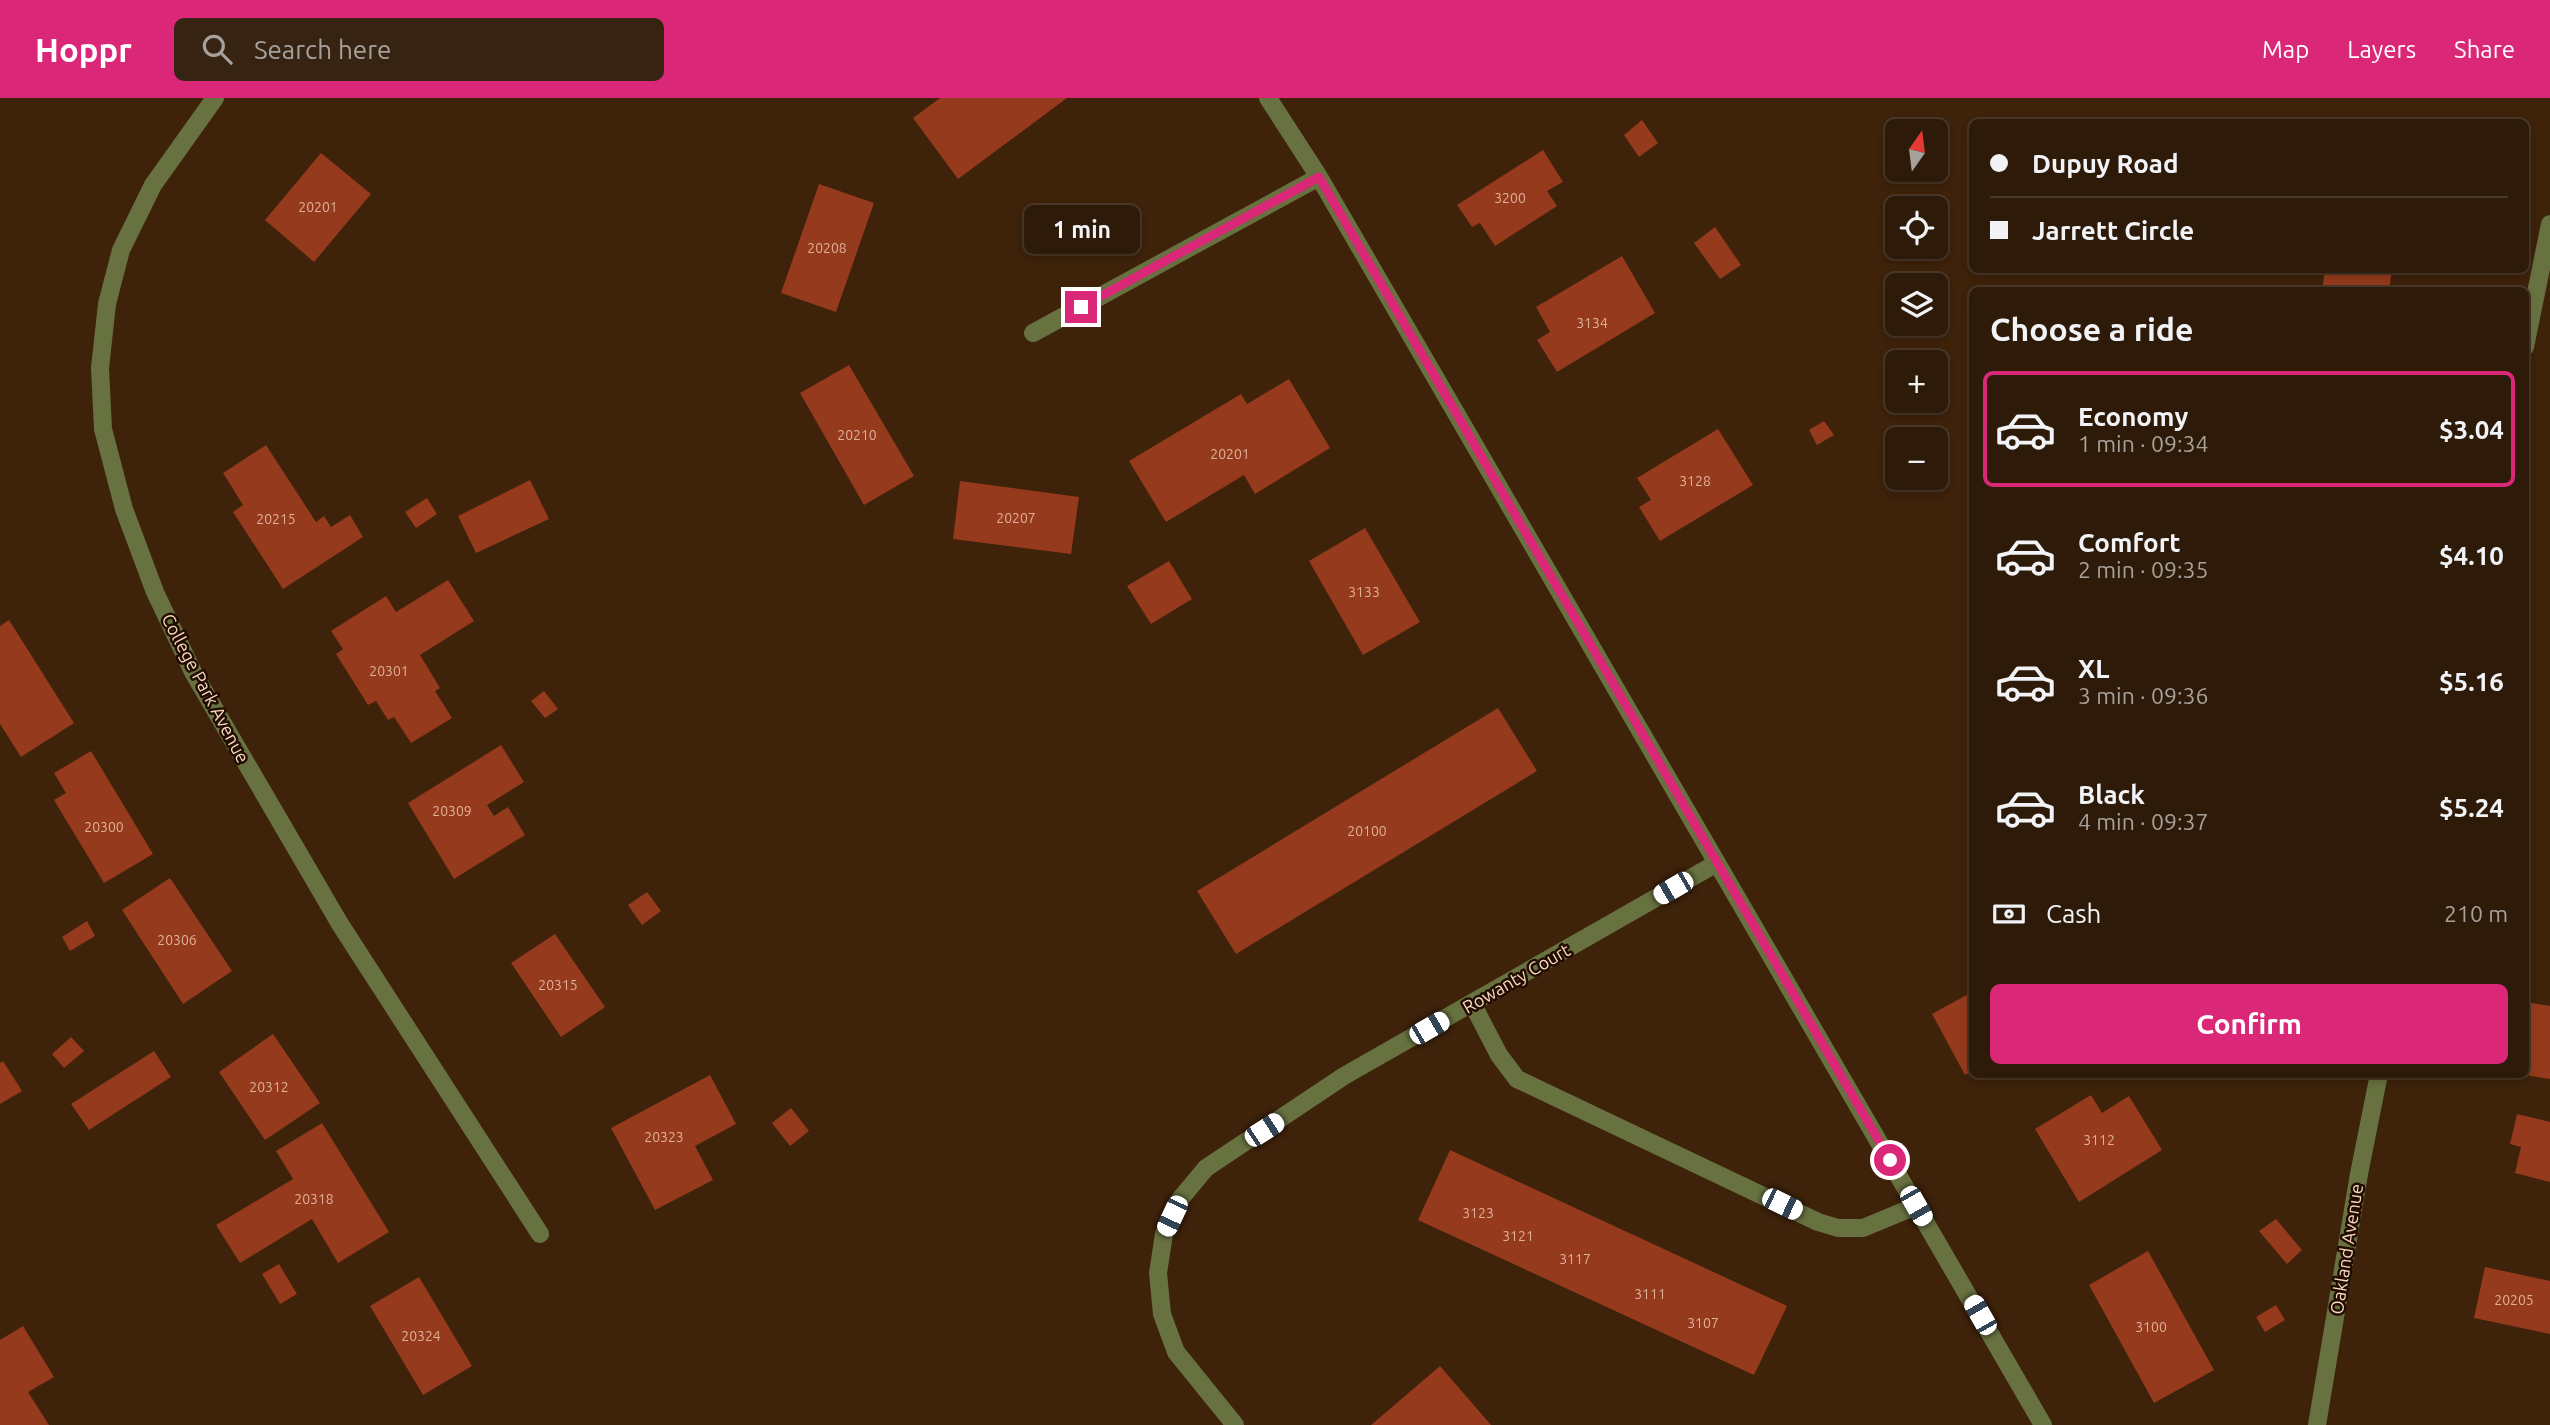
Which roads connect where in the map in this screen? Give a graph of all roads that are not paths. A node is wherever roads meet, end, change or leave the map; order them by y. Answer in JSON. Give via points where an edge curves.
{"nodes":[{"id":1,"x":215,"y":98,"type":"edge"},
{"id":2,"x":1268,"y":98,"type":"edge"},
{"id":3,"x":1319,"y":177,"type":"junction"},
{"id":4,"x":2550,"y":224,"type":"edge"},
{"id":5,"x":2529,"y":327,"type":"edge"},
{"id":6,"x":1033,"y":333,"type":"dead end"},
{"id":7,"x":1717,"y":863,"type":"junction"},
{"id":8,"x":1472,"y":1003,"type":"junction"},
{"id":9,"x":2378,"y":1078,"type":"edge"},
{"id":10,"x":1916,"y":1206,"type":"junction"},
{"id":11,"x":540,"y":1234,"type":"dead end"},
{"id":12,"x":1236,"y":1425,"type":"edge"},
{"id":13,"x":2043,"y":1425,"type":"edge"},
{"id":14,"x":2317,"y":1425,"type":"edge"}],
"edges":[{"from":1,"to":11,"type":"street","name":"College Park Avenue","via":[[153,185],[121,250],[107,304],[100,368],[103,429],[124,509],[155,592],[193,672],[340,923]]},
{"from":2,"to":3,"type":"street"},
{"from":3,"to":6,"type":"street"},
{"from":3,"to":7,"type":"street"},
{"from":4,"to":5,"type":"street"},
{"from":7,"to":8,"type":"street","name":"Rowanty Court"},
{"from":7,"to":10,"type":"street"},
{"from":8,"to":10,"type":"street","via":[[1517,1079],[1818,1222],[1863,1228]]},
{"from":8,"to":12,"type":"street","name":"Rowanty Court","via":[[1345,1076],[1206,1168],[1181,1198],[1164,1234],[1158,1273],[1162,1314],[1176,1352]]},
{"from":9,"to":14,"type":"street","name":"Oakland Avenue"},
{"from":10,"to":13,"type":"street"}]}
